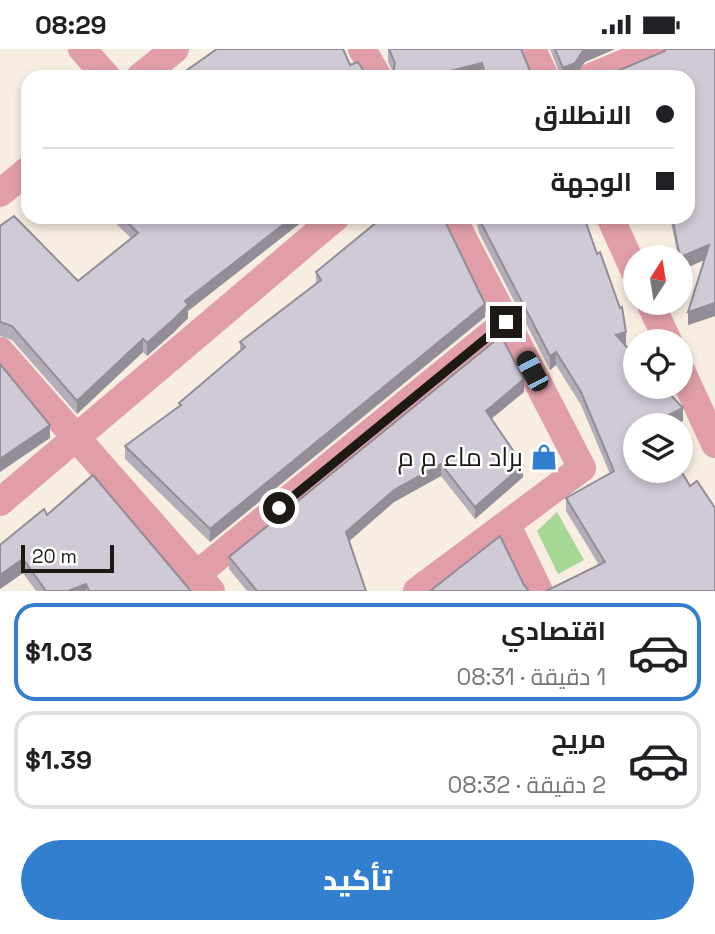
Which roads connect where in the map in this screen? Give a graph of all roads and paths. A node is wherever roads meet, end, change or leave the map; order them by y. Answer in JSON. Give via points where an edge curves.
{"nodes":[{"id":1,"x":82,"y":49,"type":"edge"},
{"id":2,"x":175,"y":49,"type":"edge"},
{"id":3,"x":362,"y":49,"type":"edge"},
{"id":4,"x":532,"y":49,"type":"edge"},
{"id":5,"x":658,"y":49,"type":"edge"},
{"id":6,"x":101,"y":70,"type":"edge"},
{"id":7,"x":149,"y":70,"type":"edge"},
{"id":8,"x":374,"y":70,"type":"edge"},
{"id":9,"x":542,"y":70,"type":"edge"},
{"id":10,"x":608,"y":70,"type":"edge"},
{"id":11,"x":21,"y":176,"type":"edge"},
{"id":12,"x":0,"y":193,"type":"edge"},
{"id":13,"x":328,"y":224,"type":"edge"},
{"id":14,"x":456,"y":224,"type":"edge"},
{"id":15,"x":613,"y":224,"type":"edge"},
{"id":16,"x":623,"y":246,"type":"edge"},
{"id":17,"x":506,"y":322,"type":"junction"},
{"id":18,"x":0,"y":351,"type":"edge"},
{"id":19,"x":693,"y":396,"type":"edge"},
{"id":20,"x":74,"y":439,"type":"junction"},
{"id":21,"x":715,"y":444,"type":"edge"},
{"id":22,"x":0,"y":502,"type":"edge"},
{"id":23,"x":507,"y":525,"type":"junction"},
{"id":24,"x":204,"y":583,"type":"edge"},
{"id":25,"x":417,"y":591,"type":"edge"},
{"id":26,"x":539,"y":591,"type":"edge"}],
"edges":[{"from":1,"to":6,"type":"street"},
{"from":2,"to":7,"type":"street"},
{"from":3,"to":8,"type":"street"},
{"from":4,"to":9,"type":"street"},
{"from":5,"to":10,"type":"street"},
{"from":11,"to":12,"type":"street"},
{"from":13,"to":20,"type":"street"},
{"from":14,"to":17,"type":"street"},
{"from":15,"to":16,"type":"street"},
{"from":17,"to":23,"type":"street","via":[[582,468]]},
{"from":17,"to":24,"type":"street"},
{"from":18,"to":20,"type":"street"},
{"from":19,"to":21,"type":"street"},
{"from":20,"to":22,"type":"street"},
{"from":20,"to":24,"type":"street"},
{"from":23,"to":25,"type":"street"},
{"from":23,"to":26,"type":"street"}]}
